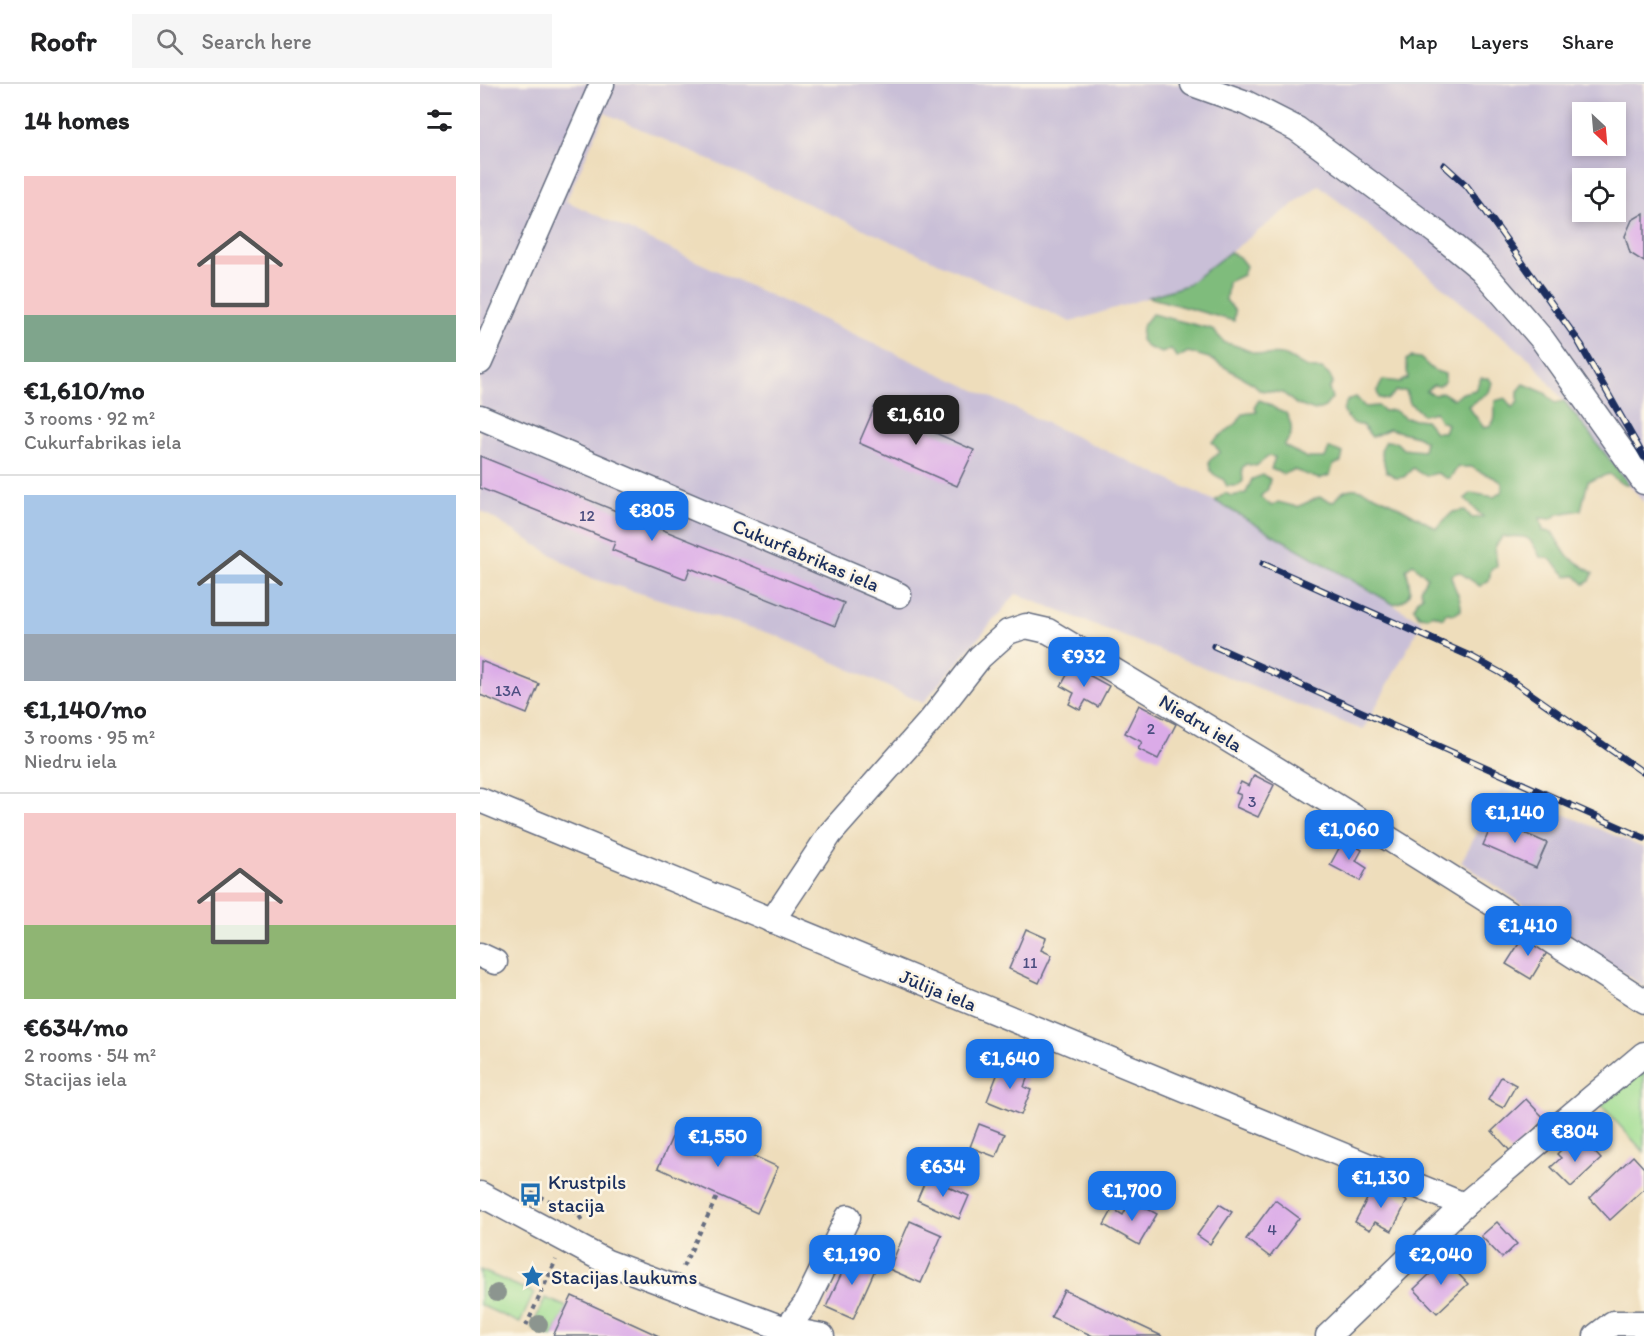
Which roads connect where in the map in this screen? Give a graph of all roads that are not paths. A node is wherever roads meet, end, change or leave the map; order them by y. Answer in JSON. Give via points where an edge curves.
{"nodes":[{"id":1,"x":602,"y":84,"type":"edge"},
{"id":2,"x":1193,"y":84,"type":"edge"},
{"id":3,"x":480,"y":362,"type":"edge"},
{"id":4,"x":480,"y":417,"type":"edge"},
{"id":5,"x":1644,"y":482,"type":"edge"},
{"id":6,"x":899,"y":595,"type":"dead end"},
{"id":7,"x":480,"y":800,"type":"edge"},
{"id":8,"x":772,"y":921,"type":"junction"},
{"id":9,"x":1644,"y":1001,"type":"edge"},
{"id":10,"x":1644,"y":1054,"type":"edge"},
{"id":11,"x":480,"y":1194,"type":"edge"},
{"id":12,"x":1464,"y":1205,"type":"junction"},
{"id":13,"x":848,"y":1217,"type":"dead end"},
{"id":14,"x":1644,"y":1323,"type":"edge"},
{"id":15,"x":783,"y":1332,"type":"edge"},
{"id":16,"x":822,"y":1336,"type":"edge"},
{"id":17,"x":1328,"y":1336,"type":"edge"},
{"id":18,"x":1596,"y":1336,"type":"edge"}],
"edges":[{"from":1,"to":3,"type":"street"},
{"from":2,"to":5,"type":"street","via":[[1296,129],[1480,269],[1542,339]]},
{"from":4,"to":6,"type":"street","name":"Cukurfabrikas iela"},
{"from":7,"to":8,"type":"street","name":"Jūlija iela"},
{"from":8,"to":9,"type":"street","name":"Niedru iela","via":[[830,834],[980,657],[1008,632],[1026,626],[1048,632],[1256,755]]},
{"from":8,"to":12,"type":"street","name":"Jūlija iela"},
{"from":10,"to":12,"type":"street"},
{"from":11,"to":15,"type":"street","via":[[607,1262]]},
{"from":12,"to":17,"type":"street"},
{"from":13,"to":15,"type":"street","via":[[805,1305]]},
{"from":14,"to":18,"type":"street","via":[[1613,1323]]},
{"from":15,"to":16,"type":"street"}]}
